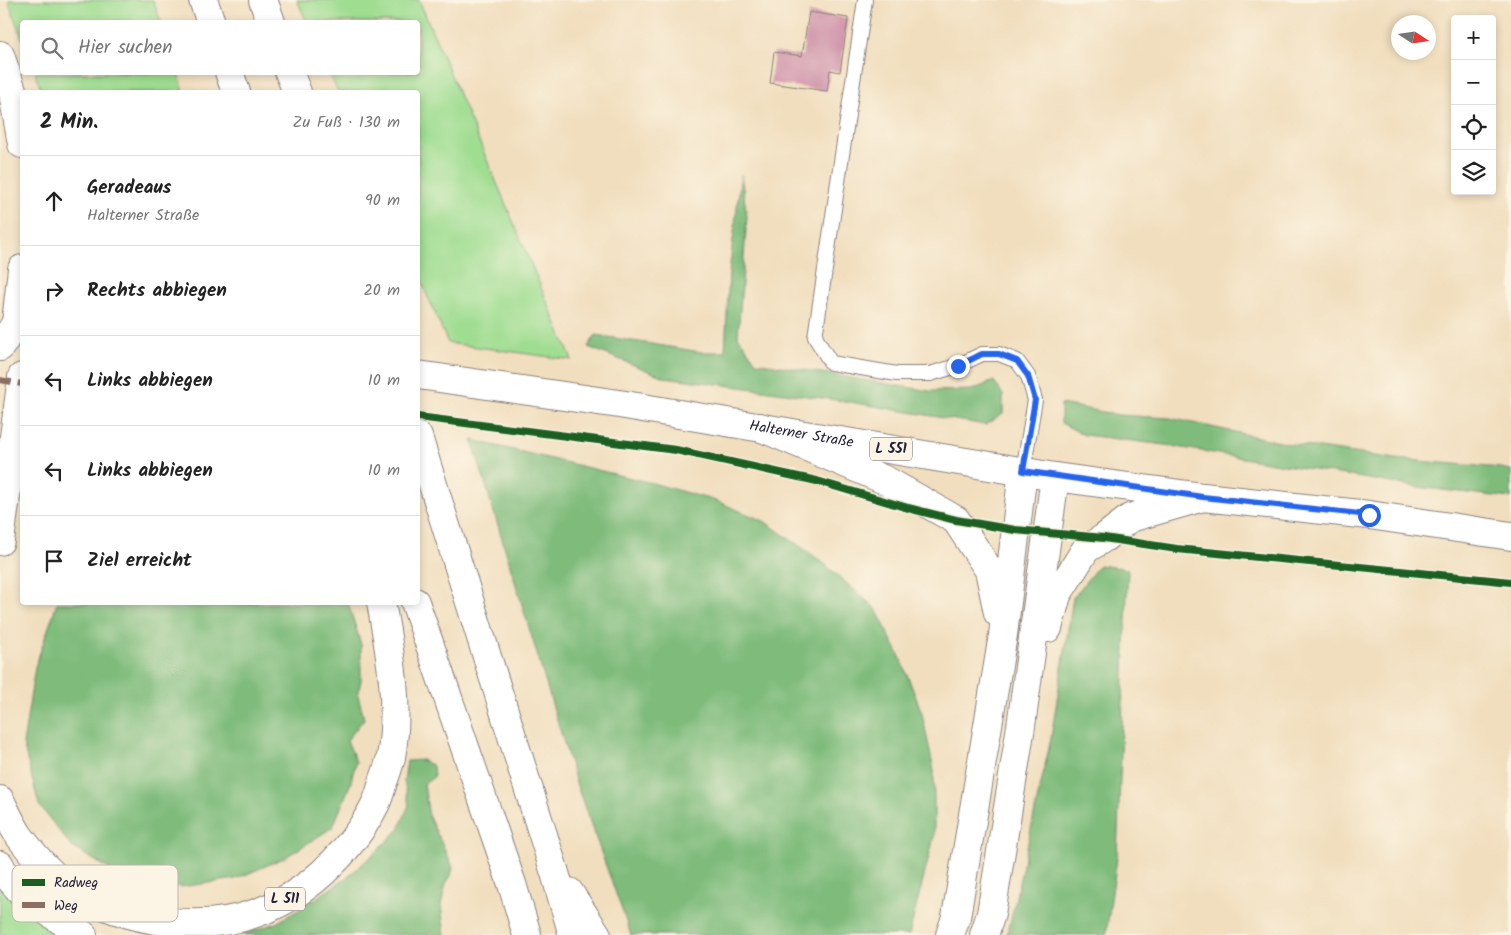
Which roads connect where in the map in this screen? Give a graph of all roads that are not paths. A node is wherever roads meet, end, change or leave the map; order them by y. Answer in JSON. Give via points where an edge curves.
{"nodes":[{"id":1,"x":203,"y":0,"type":"edge"},
{"id":2,"x":262,"y":0,"type":"edge"},
{"id":3,"x":865,"y":0,"type":"edge"},
{"id":4,"x":210,"y":20,"type":"edge"},
{"id":5,"x":270,"y":20,"type":"edge"},
{"id":6,"x":0,"y":55,"type":"edge"},
{"id":7,"x":230,"y":75,"type":"edge"},
{"id":8,"x":290,"y":75,"type":"edge"},
{"id":9,"x":235,"y":90,"type":"edge"},
{"id":10,"x":296,"y":90,"type":"edge"},
{"id":11,"x":20,"y":133,"type":"edge"},
{"id":12,"x":20,"y":281,"type":"edge"},
{"id":13,"x":13,"y":322,"type":"edge"},
{"id":14,"x":20,"y":345,"type":"edge"},
{"id":15,"x":0,"y":348,"type":"edge"},
{"id":16,"x":420,"y":375,"type":"edge"},
{"id":17,"x":20,"y":392,"type":"edge"},
{"id":18,"x":760,"y":427,"type":"junction"},
{"id":19,"x":420,"y":443,"type":"edge"},
{"id":20,"x":1023,"y":471,"type":"junction"},
{"id":21,"x":20,"y":472,"type":"edge"},
{"id":22,"x":1055,"y":477,"type":"junction"},
{"id":23,"x":1203,"y":497,"type":"junction"},
{"id":24,"x":5,"y":502,"type":"junction"},
{"id":25,"x":1511,"y":536,"type":"edge"},
{"id":26,"x":0,"y":541,"type":"edge"},
{"id":27,"x":382,"y":605,"type":"edge"},
{"id":28,"x":416,"y":605,"type":"edge"},
{"id":29,"x":1003,"y":635,"type":"junction"},
{"id":30,"x":1021,"y":726,"type":"junction"},
{"id":31,"x":0,"y":800,"type":"edge"},
{"id":32,"x":0,"y":865,"type":"edge"},
{"id":33,"x":43,"y":865,"type":"edge"},
{"id":34,"x":555,"y":873,"type":"junction"},
{"id":35,"x":12,"y":880,"type":"edge"},
{"id":36,"x":64,"y":922,"type":"edge"},
{"id":37,"x":170,"y":922,"type":"edge"},
{"id":38,"x":83,"y":935,"type":"edge"},
{"id":39,"x":527,"y":935,"type":"edge"},
{"id":40,"x":573,"y":935,"type":"edge"},
{"id":41,"x":598,"y":935,"type":"edge"},
{"id":42,"x":950,"y":935,"type":"edge"},
{"id":43,"x":984,"y":935,"type":"edge"}],
"edges":[{"from":1,"to":4,"type":"main road"},
{"from":2,"to":5,"type":"main road"},
{"from":3,"to":20,"type":"lane","via":[[815,337],[830,363],[897,374],[930,374],[958,366],[982,354],[999,354],[1017,361],[1028,376],[1035,400]]},
{"from":6,"to":11,"type":"main road","via":[[13,93]]},
{"from":7,"to":9,"type":"main road"},
{"from":8,"to":10,"type":"main road"},
{"from":12,"to":13,"type":"main road"},
{"from":13,"to":14,"type":"main road"},
{"from":13,"to":15,"type":"main road"},
{"from":16,"to":18,"type":"main road","name":"Halterner Straße","number":"L 551"},
{"from":17,"to":24,"type":"main road"},
{"from":18,"to":20,"type":"main road","name":"Halterner Straße","number":"L 551"},
{"from":18,"to":29,"type":"main road","via":[[888,481],[956,520],[989,570]]},
{"from":19,"to":34,"type":"main road"},
{"from":20,"to":22,"type":"main road","name":"Halterner Straße","number":"L 551"},
{"from":20,"to":29,"type":"main road"},
{"from":21,"to":24,"type":"main road"},
{"from":22,"to":23,"type":"main road","name":"Halterner Straße","number":"L 551"},
{"from":22,"to":30,"type":"main road"},
{"from":23,"to":25,"type":"main road","name":"Halterner Straße","number":"L 551","via":[[1369,515]]},
{"from":23,"to":30,"type":"main road","via":[[1130,518],[1086,549],[1057,595]]},
{"from":24,"to":26,"type":"main road"},
{"from":27,"to":37,"type":"main road","number":"L 511","via":[[395,705],[391,757],[377,803],[356,836],[327,869],[295,894],[259,912],[225,920],[186,924]]},
{"from":28,"to":39,"type":"main road"},
{"from":29,"to":42,"type":"main road","via":[[956,917]]},
{"from":30,"to":43,"type":"main road","via":[[991,914]]},
{"from":31,"to":33,"type":"main road","number":"L 511","via":[[19,836]]},
{"from":32,"to":35,"type":"main road"},
{"from":34,"to":40,"type":"main road"},
{"from":34,"to":41,"type":"main road"},
{"from":36,"to":38,"type":"main road"}]}
